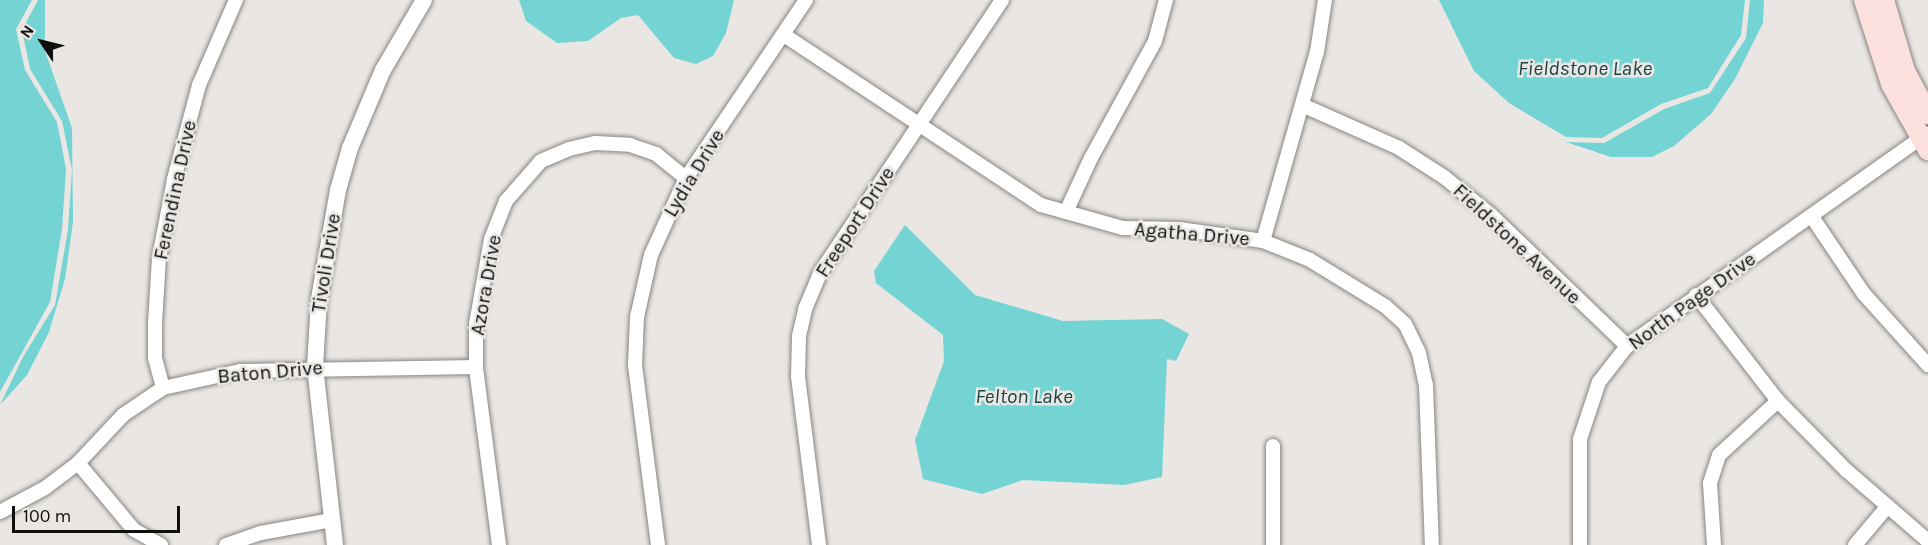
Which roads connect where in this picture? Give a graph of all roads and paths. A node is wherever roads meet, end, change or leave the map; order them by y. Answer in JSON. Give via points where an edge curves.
{"nodes":[{"id":1,"x":236,"y":0,"type":"edge"},
{"id":2,"x":424,"y":0,"type":"edge"},
{"id":3,"x":806,"y":0,"type":"edge"},
{"id":4,"x":1002,"y":0,"type":"edge"},
{"id":5,"x":1166,"y":0,"type":"edge"},
{"id":6,"x":1325,"y":0,"type":"edge"},
{"id":7,"x":1864,"y":0,"type":"edge"},
{"id":8,"x":1884,"y":0,"type":"edge"},
{"id":9,"x":784,"y":35,"type":"junction"},
{"id":10,"x":1302,"y":105,"type":"junction"},
{"id":11,"x":1928,"y":114,"type":"edge"},
{"id":12,"x":918,"y":125,"type":"junction"},
{"id":13,"x":1925,"y":141,"type":"edge"},
{"id":14,"x":686,"y":178,"type":"junction"},
{"id":15,"x":1066,"y":212,"type":"junction"},
{"id":16,"x":1812,"y":217,"type":"junction"},
{"id":17,"x":1263,"y":241,"type":"junction"},
{"id":18,"x":1696,"y":295,"type":"junction"},
{"id":19,"x":1627,"y":346,"type":"junction"},
{"id":20,"x":1928,"y":365,"type":"edge"},
{"id":21,"x":315,"y":367,"type":"junction"},
{"id":22,"x":476,"y":367,"type":"junction"},
{"id":23,"x":164,"y":388,"type":"junction"},
{"id":24,"x":1778,"y":401,"type":"junction"},
{"id":25,"x":1273,"y":446,"type":"dead end"},
{"id":26,"x":78,"y":463,"type":"junction"},
{"id":27,"x":1887,"y":507,"type":"junction"},
{"id":28,"x":0,"y":512,"type":"edge"},
{"id":29,"x":332,"y":520,"type":"junction"},
{"id":30,"x":1928,"y":541,"type":"edge"},
{"id":31,"x":161,"y":545,"type":"edge"},
{"id":32,"x":226,"y":545,"type":"edge"},
{"id":33,"x":335,"y":545,"type":"edge"},
{"id":34,"x":499,"y":545,"type":"edge"},
{"id":35,"x":658,"y":545,"type":"edge"},
{"id":36,"x":819,"y":545,"type":"edge"},
{"id":37,"x":1273,"y":545,"type":"edge"},
{"id":38,"x":1432,"y":545,"type":"edge"},
{"id":39,"x":1580,"y":545,"type":"edge"},
{"id":40,"x":1713,"y":545,"type":"edge"},
{"id":41,"x":1855,"y":545,"type":"edge"}],
"edges":[{"from":1,"to":23,"type":"street","name":"Ferendina Drive","via":[[200,85],[159,258],[155,358]]},
{"from":2,"to":21,"type":"street","name":"Tivoli Drive","via":[[383,70],[338,190],[319,299]]},
{"from":3,"to":9,"type":"street","name":"Lydia Drive"},
{"from":4,"to":12,"type":"street","name":"Freeport Drive"},
{"from":5,"to":15,"type":"street","via":[[1145,63],[1090,158]]},
{"from":6,"to":10,"type":"street","via":[[1317,52]]},
{"from":7,"to":13,"type":"main road","via":[[1891,84]]},
{"from":8,"to":11,"type":"main road","via":[[1905,72]]},
{"from":9,"to":12,"type":"street","name":"Agatha Drive"},
{"from":9,"to":14,"type":"street","name":"Lydia Drive"},
{"from":10,"to":17,"type":"street"},
{"from":10,"to":19,"type":"street","name":"Fieldstone Avenue","via":[[1399,148],[1444,177],[1491,215]]},
{"from":12,"to":15,"type":"street","name":"Agatha Drive","via":[[999,181],[1041,204]]},
{"from":12,"to":36,"type":"street","name":"Freeport Drive","via":[[820,273],[805,309],[799,336],[798,377]]},
{"from":13,"to":16,"type":"street","name":"North Page Drive"},
{"from":14,"to":22,"type":"street","name":"Azora Drive","via":[[656,154],[630,145],[595,143],[569,148],[531,169],[506,201],[491,239],[476,324]]},
{"from":14,"to":35,"type":"street","name":"Lydia Drive","via":[[651,255],[637,317],[634,366]]},
{"from":15,"to":17,"type":"street","name":"Agatha Drive","via":[[1123,228],[1179,229]]},
{"from":16,"to":18,"type":"street","name":"North Page Drive"},
{"from":16,"to":20,"type":"street","via":[[1864,294]]},
{"from":17,"to":38,"type":"street","name":"Agatha Drive","via":[[1355,285],[1405,324],[1419,353],[1426,385]]},
{"from":18,"to":19,"type":"street","name":"North Page Drive"},
{"from":18,"to":24,"type":"street"},
{"from":19,"to":39,"type":"street","name":"North Page Drive","via":[[1599,382],[1580,439]]},
{"from":21,"to":22,"type":"street","name":"Baton Drive"},
{"from":21,"to":23,"type":"street","name":"Baton Drive","via":[[240,371]]},
{"from":21,"to":29,"type":"street","name":"Tivoli Drive"},
{"from":22,"to":34,"type":"street","name":"Azora Drive"},
{"from":23,"to":26,"type":"street","name":"Baton Drive","via":[[123,415]]},
{"from":24,"to":27,"type":"street"},
{"from":24,"to":40,"type":"street","via":[[1719,455],[1710,483]]},
{"from":25,"to":37,"type":"street"},
{"from":26,"to":28,"type":"street","name":"Baton Drive","via":[[45,488]]},
{"from":26,"to":31,"type":"street","via":[[134,530]]},
{"from":27,"to":30,"type":"street"},
{"from":27,"to":41,"type":"street"},
{"from":29,"to":32,"type":"street","via":[[261,533]]},
{"from":29,"to":33,"type":"street","name":"Tivoli Drive"}]}
